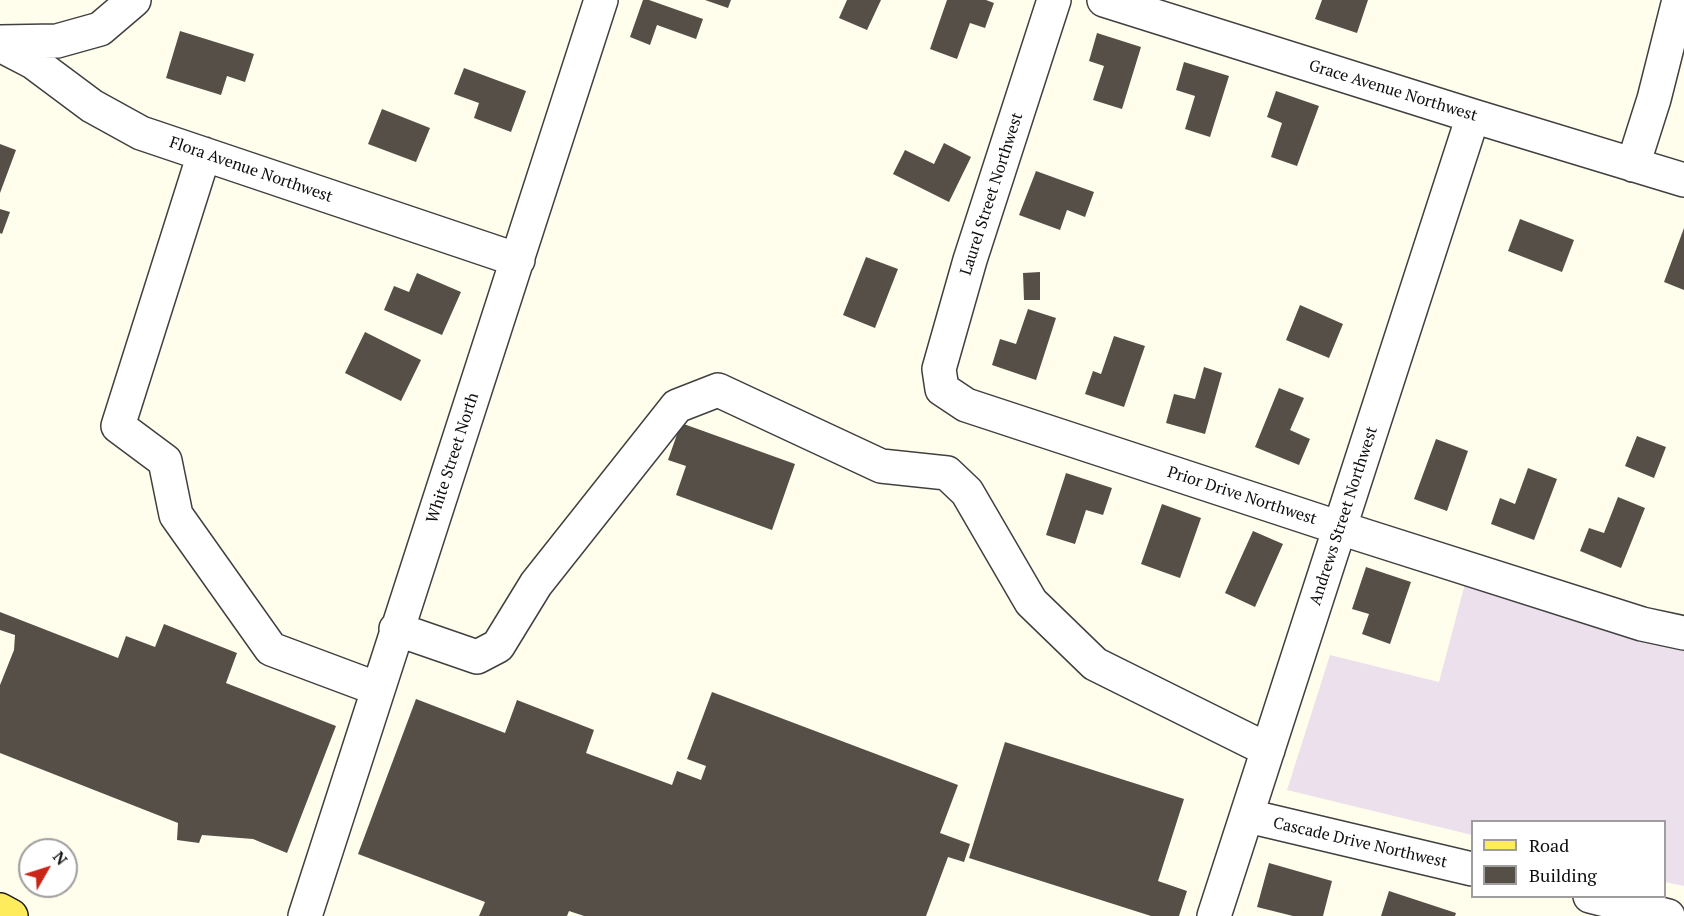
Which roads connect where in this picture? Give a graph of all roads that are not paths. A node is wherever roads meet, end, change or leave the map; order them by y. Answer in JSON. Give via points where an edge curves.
{"nodes":[{"id":1,"x":134,"y":0,"type":"edge"},
{"id":2,"x":601,"y":0,"type":"edge"},
{"id":3,"x":1054,"y":0,"type":"edge"},
{"id":4,"x":1104,"y":0,"type":"edge"},
{"id":5,"x":1679,"y":0,"type":"edge"},
{"id":6,"x":49,"y":42,"type":"junction"},
{"id":7,"x":0,"y":44,"type":"edge"},
{"id":8,"x":51,"y":74,"type":"junction"},
{"id":9,"x":1473,"y":116,"type":"junction"},
{"id":10,"x":204,"y":154,"type":"junction"},
{"id":11,"x":1632,"y":165,"type":"junction"},
{"id":12,"x":1684,"y":180,"type":"edge"},
{"id":13,"x":518,"y":260,"type":"junction"},
{"id":14,"x":942,"y":389,"type":"joint"},
{"id":15,"x":1340,"y":528,"type":"junction"},
{"id":16,"x":396,"y":629,"type":"junction"},
{"id":17,"x":1684,"y":633,"type":"edge"},
{"id":18,"x":378,"y":689,"type":"junction"},
{"id":19,"x":1269,"y":750,"type":"junction"},
{"id":20,"x":1248,"y":816,"type":"junction"},
{"id":21,"x":1471,"y":869,"type":"edge"},
{"id":22,"x":1594,"y":898,"type":"edge"},
{"id":23,"x":0,"y":910,"type":"edge"},
{"id":24,"x":11,"y":916,"type":"edge"},
{"id":25,"x":305,"y":916,"type":"edge"},
{"id":26,"x":1214,"y":916,"type":"edge"},
{"id":27,"x":1668,"y":916,"type":"edge"}],
"edges":[{"from":1,"to":6,"type":"street","via":[[100,29]]},
{"from":2,"to":13,"type":"street","name":"White Street North"},
{"from":3,"to":14,"type":"street","name":"Laurel Street Northwest","via":[[964,282],[939,369]]},
{"from":4,"to":9,"type":"street","name":"Grace Avenue Northwest"},
{"from":5,"to":11,"type":"street","via":[[1654,99]]},
{"from":6,"to":7,"type":"street"},
{"from":6,"to":8,"type":"street","via":[[44,52]]},
{"from":7,"to":8,"type":"street","name":"Flora Avenue Northwest"},
{"from":8,"to":10,"type":"street","name":"Flora Avenue Northwest","via":[[92,106],[141,133]]},
{"from":9,"to":11,"type":"street","name":"Grace Avenue Northwest"},
{"from":9,"to":15,"type":"street","name":"Andrews Street Northwest"},
{"from":10,"to":13,"type":"street","name":"Flora Avenue Northwest"},
{"from":10,"to":18,"type":"street","via":[[118,426],[165,461],[176,515],[271,649]]},
{"from":11,"to":12,"type":"street","name":"Grace Avenue Northwest"},
{"from":13,"to":16,"type":"street","name":"White Street North"},
{"from":14,"to":15,"type":"street","name":"Prior Drive Northwest","via":[[966,405]]},
{"from":15,"to":17,"type":"street","name":"Prior Drive Northwest","via":[[1642,624]]},
{"from":15,"to":19,"type":"street","name":"Andrews Street Northwest"},
{"from":16,"to":18,"type":"street","name":"White Street North"},
{"from":16,"to":19,"type":"street","via":[[477,657],[498,646],[536,584],[677,406],[718,390],[882,466],[947,473],[967,492],[1031,602],[1095,664]]},
{"from":18,"to":25,"type":"street","name":"White Street North"},
{"from":19,"to":20,"type":"street","name":"Andrews Street Northwest"},
{"from":20,"to":21,"type":"street","name":"Cascade Drive Northwest"},
{"from":20,"to":26,"type":"street","name":"Andrews Street Northwest"},
{"from":22,"to":27,"type":"street"},
{"from":23,"to":24,"type":"main road"}]}
